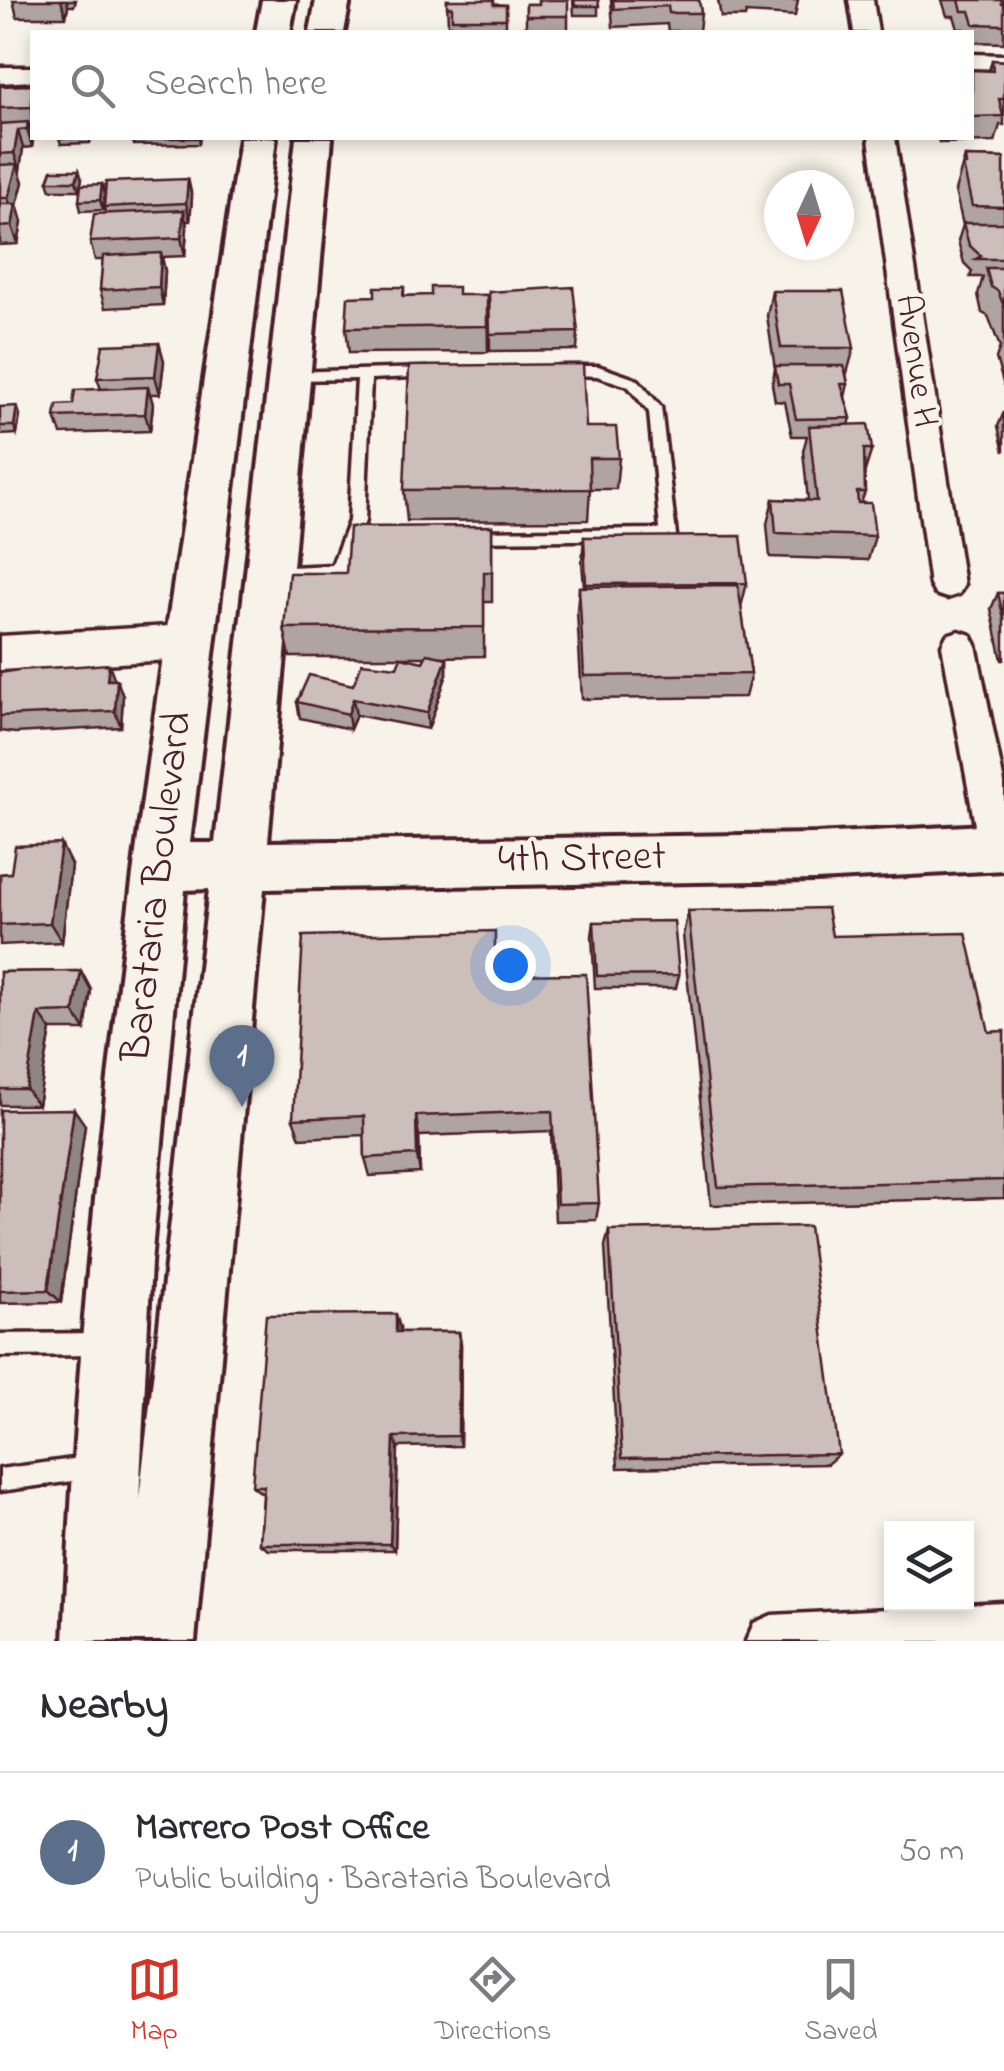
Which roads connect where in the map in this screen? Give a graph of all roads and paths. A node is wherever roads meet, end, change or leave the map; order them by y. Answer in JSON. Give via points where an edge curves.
{"nodes":[{"id":1,"x":279,"y":0,"type":"edge"},
{"id":2,"x":333,"y":0,"type":"edge"},
{"id":3,"x":861,"y":0,"type":"edge"},
{"id":4,"x":274,"y":30,"type":"edge"},
{"id":5,"x":327,"y":30,"type":"edge"},
{"id":6,"x":866,"y":30,"type":"edge"},
{"id":7,"x":974,"y":61,"type":"edge"},
{"id":8,"x":1004,"y":62,"type":"edge"},
{"id":9,"x":0,"y":74,"type":"edge"},
{"id":10,"x":30,"y":74,"type":"edge"},
{"id":11,"x":258,"y":140,"type":"edge"},
{"id":12,"x":314,"y":140,"type":"edge"},
{"id":13,"x":882,"y":140,"type":"edge"},
{"id":14,"x":548,"y":372,"type":"edge"},
{"id":15,"x":442,"y":373,"type":"edge"},
{"id":16,"x":226,"y":374,"type":"junction"},
{"id":17,"x":364,"y":374,"type":"junction"},
{"id":18,"x":290,"y":375,"type":"junction"},
{"id":19,"x":453,"y":537,"type":"edge"},
{"id":20,"x":268,"y":574,"type":"junction"},
{"id":21,"x":947,"y":585,"type":"dead end"},
{"id":22,"x":188,"y":642,"type":"junction"},
{"id":23,"x":960,"y":645,"type":"dead end"},
{"id":24,"x":0,"y":653,"type":"edge"},
{"id":25,"x":1001,"y":847,"type":"edge"},
{"id":26,"x":236,"y":863,"type":"junction"},
{"id":27,"x":160,"y":867,"type":"junction"},
{"id":28,"x":114,"y":1344,"type":"junction"},
{"id":29,"x":0,"y":1345,"type":"edge"},
{"id":30,"x":105,"y":1466,"type":"junction"},
{"id":31,"x":0,"y":1480,"type":"edge"},
{"id":32,"x":1004,"y":1628,"type":"edge"},
{"id":33,"x":100,"y":1641,"type":"edge"},
{"id":34,"x":160,"y":1641,"type":"edge"},
{"id":35,"x":772,"y":1641,"type":"edge"}],
"edges":[{"from":1,"to":4,"type":"main road"},
{"from":2,"to":5,"type":"main road"},
{"from":3,"to":6,"type":"street"},
{"from":7,"to":8,"type":"street"},
{"from":9,"to":10,"type":"street"},
{"from":11,"to":16,"type":"main road","name":"Barataria Boulevard"},
{"from":12,"to":18,"type":"main road","name":"Barataria Boulevard"},
{"from":13,"to":21,"type":"street","name":"Avenue H"},
{"from":14,"to":19,"type":"lane","via":[[598,371],[634,383],[656,411],[668,535]]},
{"from":15,"to":17,"type":"lane"},
{"from":16,"to":18,"type":"main road"},
{"from":16,"to":22,"type":"main road","name":"Barataria Boulevard"},
{"from":17,"to":18,"type":"lane"},
{"from":17,"to":20,"type":"lane","via":[[359,538],[338,571]]},
{"from":18,"to":20,"type":"main road","name":"Barataria Boulevard"},
{"from":20,"to":26,"type":"main road","name":"Barataria Boulevard"},
{"from":22,"to":24,"type":"street"},
{"from":22,"to":27,"type":"main road","name":"Barataria Boulevard"},
{"from":23,"to":25,"type":"street"},
{"from":25,"to":26,"type":"main road","name":"4th Street","via":[[816,856]]},
{"from":26,"to":27,"type":"main road","name":"4th Street"},
{"from":26,"to":34,"type":"main road","name":"Barataria Boulevard"},
{"from":27,"to":28,"type":"main road","name":"Barataria Boulevard"},
{"from":28,"to":29,"type":"lane"},
{"from":28,"to":30,"type":"main road","name":"Barataria Boulevard"},
{"from":30,"to":31,"type":"lane"},
{"from":30,"to":33,"type":"main road","name":"Barataria Boulevard"},
{"from":32,"to":35,"type":"street"}]}
